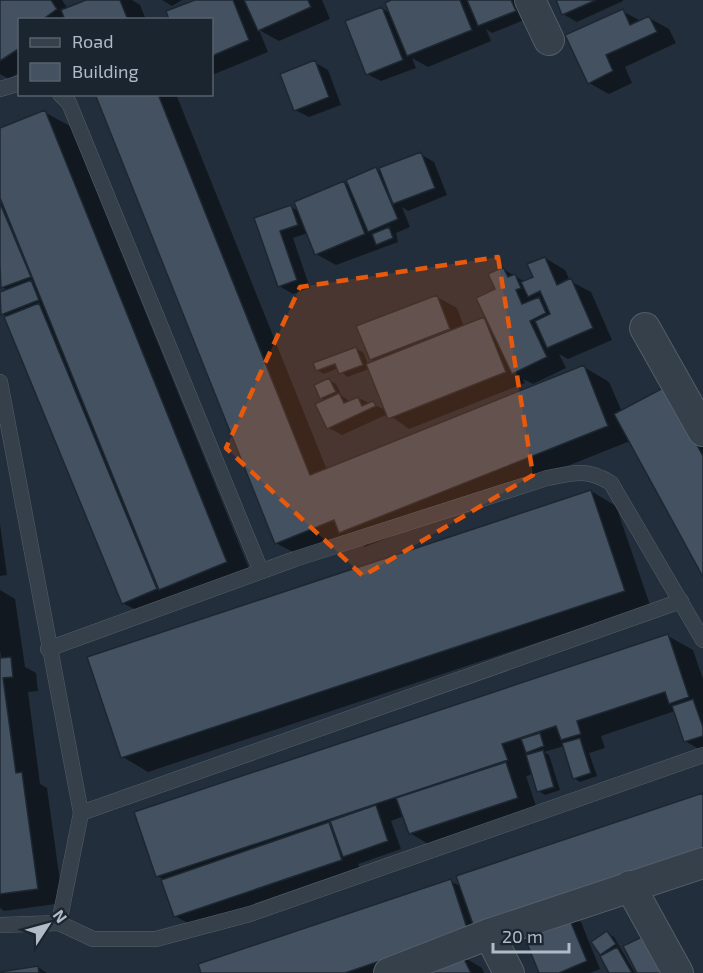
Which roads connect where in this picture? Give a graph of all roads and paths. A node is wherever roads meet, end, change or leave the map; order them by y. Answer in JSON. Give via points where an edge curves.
{"nodes":[{"id":1,"x":530,"y":0,"type":"edge"},
{"id":2,"x":549,"y":40,"type":"dead end"},
{"id":3,"x":18,"y":84,"type":"edge"},
{"id":4,"x":0,"y":89,"type":"edge"},
{"id":5,"x":62,"y":96,"type":"edge"},
{"id":6,"x":645,"y":328,"type":"dead end"},
{"id":7,"x":0,"y":382,"type":"edge"},
{"id":8,"x":703,"y":431,"type":"edge"},
{"id":9,"x":261,"y":571,"type":"junction"},
{"id":10,"x":681,"y":601,"type":"junction"},
{"id":11,"x":703,"y":640,"type":"edge"},
{"id":12,"x":48,"y":649,"type":"junction"},
{"id":13,"x":703,"y":755,"type":"edge"},
{"id":14,"x":81,"y":813,"type":"junction"},
{"id":15,"x":703,"y":863,"type":"edge"},
{"id":16,"x":630,"y":886,"type":"junction"},
{"id":17,"x":59,"y":923,"type":"junction"},
{"id":18,"x":0,"y":925,"type":"edge"},
{"id":19,"x":489,"y":934,"type":"junction"},
{"id":20,"x":389,"y":973,"type":"edge"},
{"id":21,"x":509,"y":973,"type":"edge"},
{"id":22,"x":678,"y":973,"type":"edge"}],
"edges":[{"from":1,"to":2,"type":"street"},
{"from":3,"to":4,"type":"lane"},
{"from":5,"to":9,"type":"lane","via":[[69,103]]},
{"from":6,"to":8,"type":"street"},
{"from":7,"to":12,"type":"lane"},
{"from":9,"to":10,"type":"lane","via":[[547,478],[595,473],[611,483]]},
{"from":9,"to":12,"type":"lane"},
{"from":10,"to":11,"type":"lane"},
{"from":10,"to":14,"type":"lane"},
{"from":12,"to":14,"type":"lane"},
{"from":13,"to":17,"type":"lane","via":[[250,914],[156,939],[93,939]]},
{"from":14,"to":17,"type":"lane"},
{"from":15,"to":16,"type":"street"},
{"from":16,"to":19,"type":"street"},
{"from":16,"to":22,"type":"street"},
{"from":17,"to":18,"type":"lane"},
{"from":19,"to":20,"type":"street"},
{"from":19,"to":21,"type":"street"}]}
